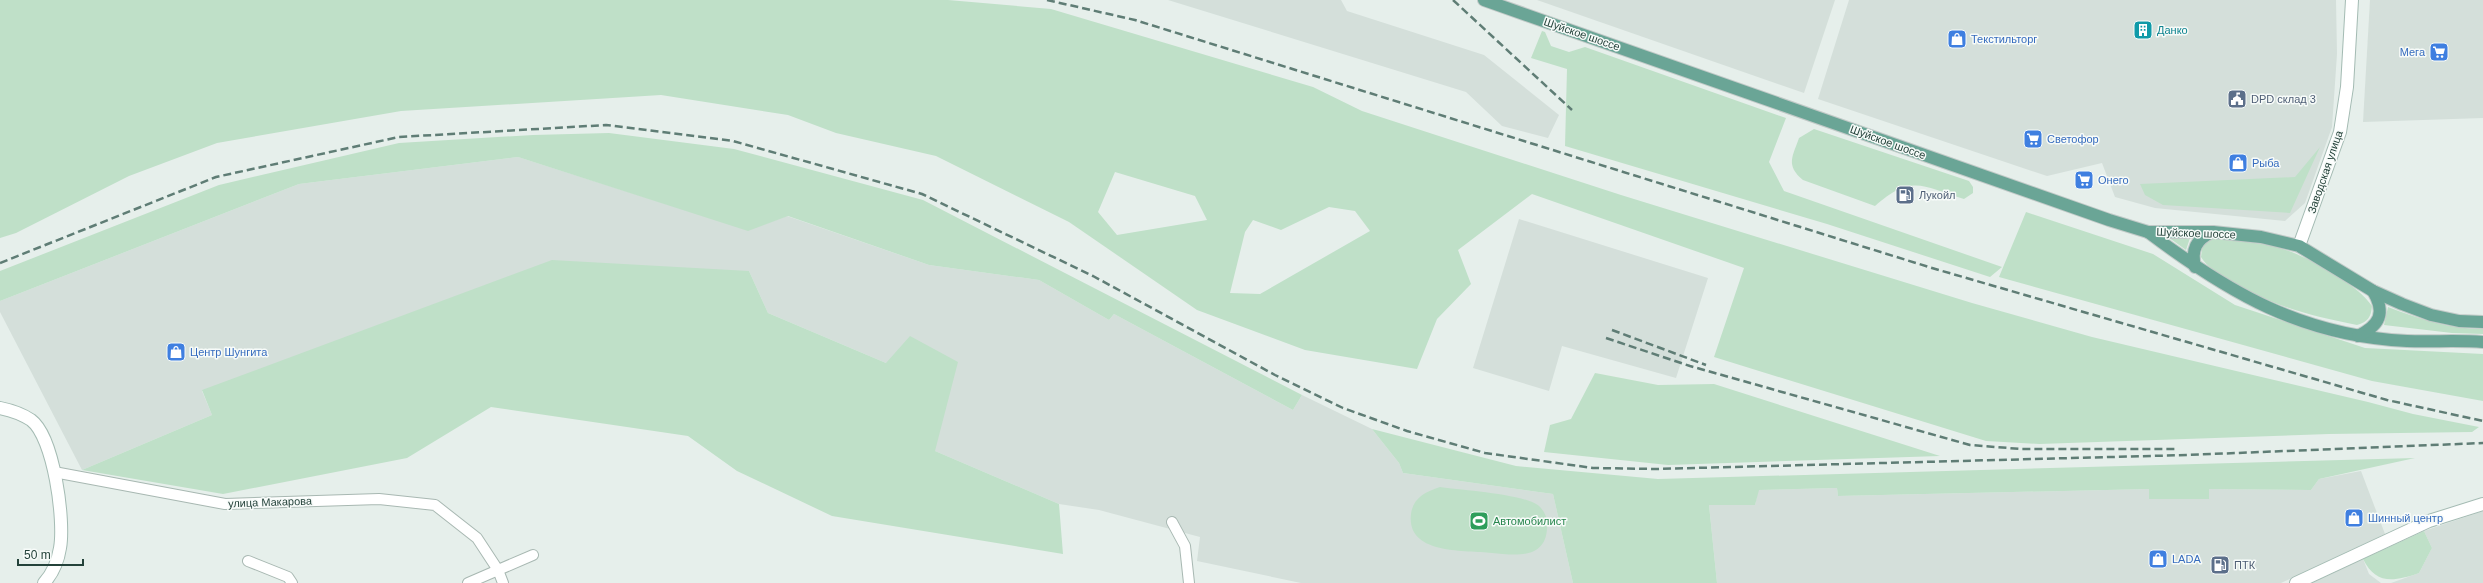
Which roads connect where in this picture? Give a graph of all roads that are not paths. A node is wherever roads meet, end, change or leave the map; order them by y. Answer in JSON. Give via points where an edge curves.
{"nodes":[{"id":1,"x":1484,"y":0,"type":"edge"},
{"id":2,"x":2352,"y":0,"type":"edge"},
{"id":3,"x":2148,"y":232,"type":"junction"},
{"id":4,"x":2213,"y":232,"type":"junction"},
{"id":5,"x":2299,"y":246,"type":"junction"},
{"id":6,"x":2195,"y":267,"type":"junction"},
{"id":7,"x":2373,"y":291,"type":"junction"},
{"id":8,"x":2483,"y":322,"type":"edge"},
{"id":9,"x":2358,"y":336,"type":"junction"},
{"id":10,"x":2483,"y":342,"type":"edge"},
{"id":11,"x":0,"y":408,"type":"edge"},
{"id":12,"x":54,"y":472,"type":"junction"},
{"id":13,"x":2483,"y":504,"type":"edge"},
{"id":14,"x":1172,"y":522,"type":"dead end"},
{"id":15,"x":533,"y":555,"type":"dead end"},
{"id":16,"x":248,"y":561,"type":"dead end"},
{"id":17,"x":498,"y":570,"type":"junction"},
{"id":18,"x":44,"y":583,"type":"edge"},
{"id":19,"x":292,"y":583,"type":"edge"},
{"id":20,"x":468,"y":583,"type":"edge"},
{"id":21,"x":503,"y":583,"type":"edge"},
{"id":22,"x":1189,"y":583,"type":"edge"},
{"id":23,"x":2296,"y":583,"type":"edge"}],
"edges":[{"from":1,"to":3,"type":"main road","name":"Шуйское шоссе"},
{"from":2,"to":5,"type":"main road","name":"Заводская улица","via":[[2347,87],[2340,132]]},
{"from":3,"to":4,"type":"main road","name":"Шуйское шоссе"},
{"from":3,"to":6,"type":"main road"},
{"from":4,"to":5,"type":"main road","name":"Шуйское шоссе","via":[[2261,237]]},
{"from":4,"to":6,"type":"main road","via":[[2200,238],[2194,247],[2192,256]]},
{"from":5,"to":7,"type":"main road","name":"Шуйское шоссе"},
{"from":6,"to":9,"type":"main road","via":[[2253,302],[2298,320]]},
{"from":7,"to":8,"type":"main road","name":"Шуйское шоссе","via":[[2431,315],[2459,321]]},
{"from":7,"to":9,"type":"main road","via":[[2380,306],[2377,323]]},
{"from":9,"to":10,"type":"main road","via":[[2407,341]]},
{"from":11,"to":12,"type":"main road","via":[[32,421],[43,438]]},
{"from":12,"to":17,"type":"street","name":"улица Макарова","via":[[225,504],[379,499],[422,502],[435,505],[477,538]]},
{"from":12,"to":18,"type":"main road","via":[[62,520],[60,548],[52,573]]},
{"from":13,"to":23,"type":"main road","via":[[2429,521]]},
{"from":14,"to":22,"type":"street","via":[[1185,546]]},
{"from":15,"to":17,"type":"street"},
{"from":16,"to":19,"type":"street","via":[[288,577]]},
{"from":17,"to":20,"type":"street"},
{"from":17,"to":21,"type":"street","name":"улица Макарова"}]}
